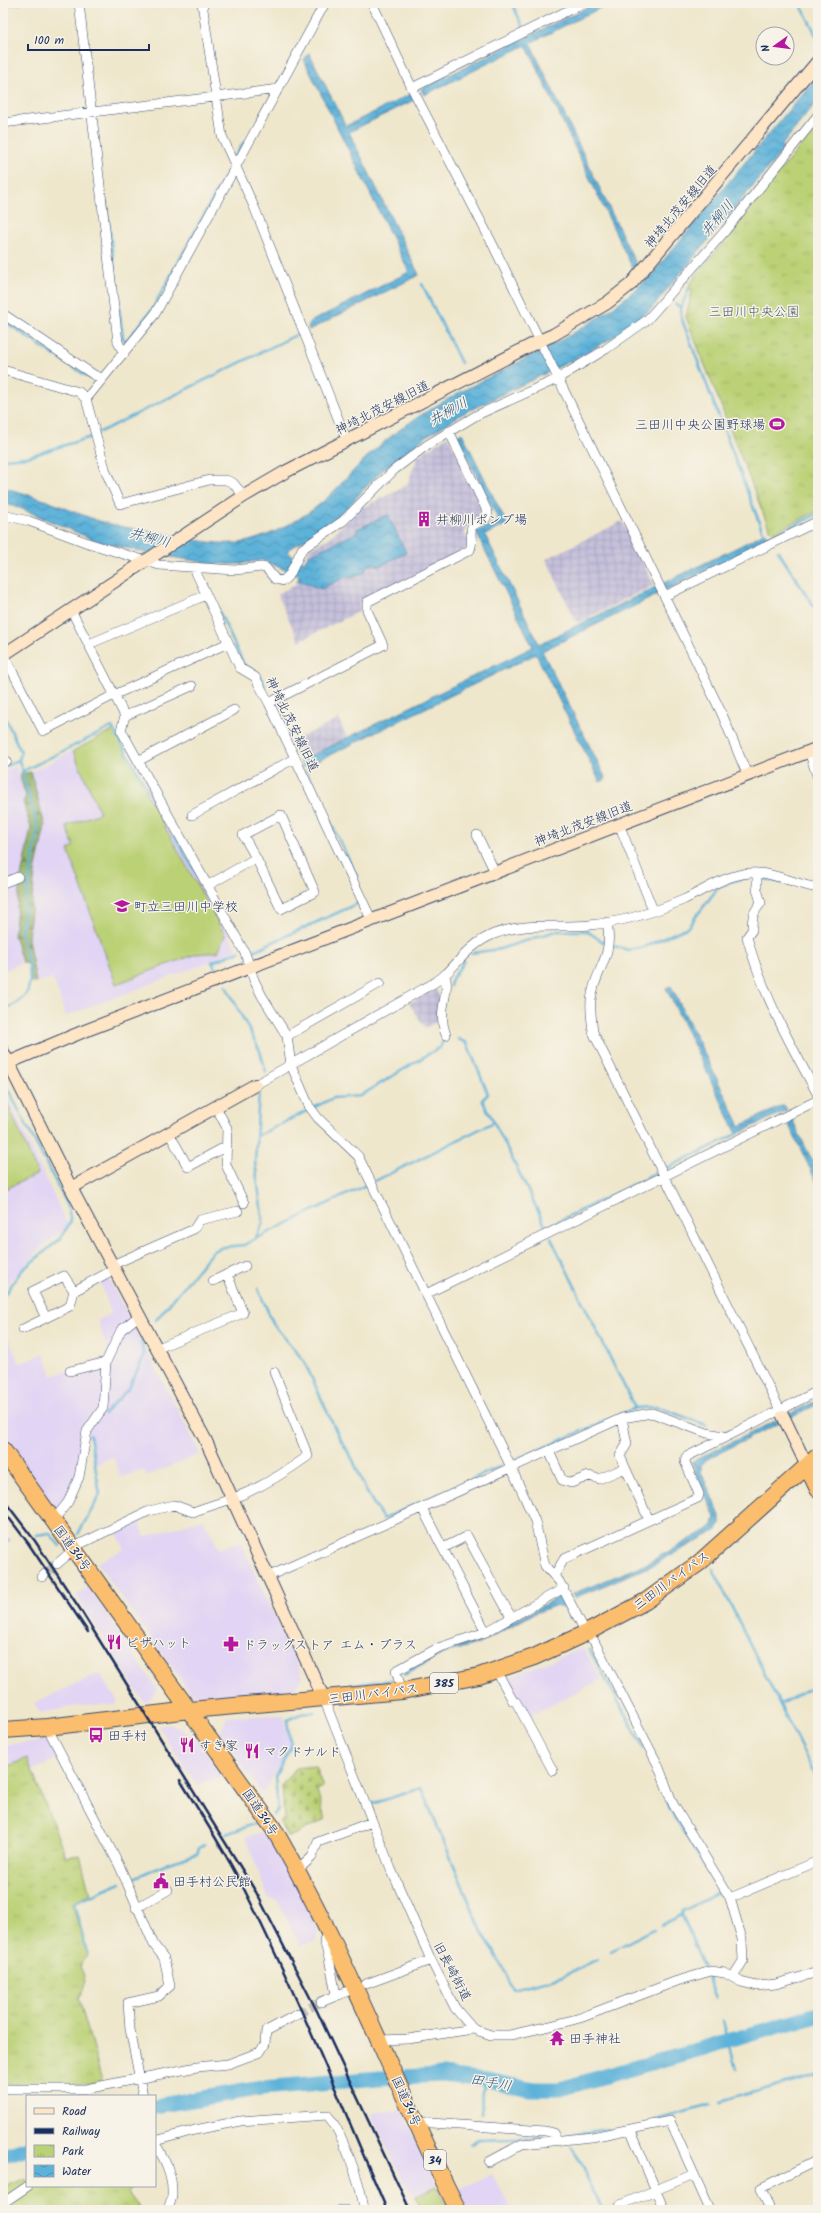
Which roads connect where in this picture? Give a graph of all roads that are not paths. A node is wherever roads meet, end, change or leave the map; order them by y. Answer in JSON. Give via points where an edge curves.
{"nodes":[{"id":1,"x":79,"y":3,"type":"edge"},
{"id":2,"x":202,"y":3,"type":"edge"},
{"id":3,"x":325,"y":3,"type":"edge"},
{"id":4,"x":372,"y":3,"type":"edge"},
{"id":5,"x":583,"y":3,"type":"edge"},
{"id":6,"x":818,"y":61,"type":"edge"},
{"id":7,"x":412,"y":88,"type":"junction"},
{"id":8,"x":279,"y":89,"type":"junction"},
{"id":9,"x":214,"y":96,"type":"junction"},
{"id":10,"x":91,"y":112,"type":"junction"},
{"id":11,"x":818,"y":115,"type":"edge"},
{"id":12,"x":3,"y":123,"type":"edge"},
{"id":13,"x":236,"y":167,"type":"junction"},
{"id":14,"x":3,"y":314,"type":"edge"},
{"id":15,"x":540,"y":344,"type":"junction"},
{"id":16,"x":124,"y":354,"type":"junction"},
{"id":17,"x":3,"y":370,"type":"edge"},
{"id":18,"x":556,"y":376,"type":"junction"},
{"id":19,"x":102,"y":378,"type":"junction"},
{"id":20,"x":86,"y":399,"type":"junction"},
{"id":21,"x":449,"y":431,"type":"junction"},
{"id":22,"x":347,"y":441,"type":"junction"},
{"id":23,"x":244,"y":496,"type":"junction"},
{"id":24,"x":3,"y":515,"type":"edge"},
{"id":25,"x":818,"y":521,"type":"edge"},
{"id":26,"x":149,"y":559,"type":"junction"},
{"id":27,"x":194,"y":568,"type":"junction"},
{"id":28,"x":662,"y":591,"type":"junction"},
{"id":29,"x":206,"y":595,"type":"junction"},
{"id":30,"x":71,"y":610,"type":"junction"},
{"id":31,"x":228,"y":643,"type":"junction"},
{"id":32,"x":89,"y":644,"type":"junction"},
{"id":33,"x":3,"y":655,"type":"edge"},
{"id":34,"x":192,"y":686,"type":"dead end"},
{"id":35,"x":114,"y":695,"type":"junction"},
{"id":36,"x":269,"y":703,"type":"junction"},
{"id":37,"x":234,"y":710,"type":"dead end"},
{"id":38,"x":125,"y":716,"type":"junction"},
{"id":39,"x":813,"y":750,"type":"edge"},
{"id":40,"x":295,"y":758,"type":"junction"},
{"id":41,"x":138,"y":761,"type":"junction"},
{"id":42,"x":747,"y":774,"type":"junction"},
{"id":43,"x":818,"y":779,"type":"edge"},
{"id":44,"x":192,"y":815,"type":"dead end"},
{"id":45,"x":619,"y":824,"type":"junction"},
{"id":46,"x":477,"y":835,"type":"dead end"},
{"id":47,"x":256,"y":858,"type":"junction"},
{"id":48,"x":495,"y":872,"type":"junction"},
{"id":49,"x":757,"y":876,"type":"junction"},
{"id":50,"x":18,"y":877,"type":"dead end"},
{"id":51,"x":3,"y":883,"type":"edge"},
{"id":52,"x":207,"y":886,"type":"junction"},
{"id":53,"x":818,"y":888,"type":"edge"},
{"id":54,"x":653,"y":910,"type":"junction"},
{"id":55,"x":372,"y":921,"type":"junction"},
{"id":56,"x":607,"y":922,"type":"junction"},
{"id":57,"x":251,"y":968,"type":"junction"},
{"id":58,"x":445,"y":974,"type":"junction"},
{"id":59,"x":380,"y":983,"type":"dead end"},
{"id":60,"x":446,"y":1035,"type":"dead end"},
{"id":61,"x":287,"y":1036,"type":"junction"},
{"id":62,"x":5,"y":1060,"type":"edge"},
{"id":63,"x":290,"y":1065,"type":"junction"},
{"id":64,"x":255,"y":1085,"type":"joint"},
{"id":65,"x":818,"y":1095,"type":"edge"},
{"id":66,"x":818,"y":1100,"type":"edge"},
{"id":67,"x":216,"y":1107,"type":"junction"},
{"id":68,"x":169,"y":1133,"type":"junction"},
{"id":69,"x":227,"y":1146,"type":"junction"},
{"id":70,"x":664,"y":1176,"type":"junction"},
{"id":71,"x":72,"y":1188,"type":"junction"},
{"id":72,"x":244,"y":1202,"type":"dead end"},
{"id":73,"x":238,"y":1211,"type":"dead end"},
{"id":74,"x":246,"y":1266,"type":"dead end"},
{"id":75,"x":113,"y":1267,"type":"junction"},
{"id":76,"x":227,"y":1274,"type":"junction"},
{"id":77,"x":213,"y":1280,"type":"dead end"},
{"id":78,"x":74,"y":1291,"type":"junction"},
{"id":79,"x":426,"y":1294,"type":"junction"},
{"id":80,"x":140,"y":1315,"type":"junction"},
{"id":81,"x":46,"y":1318,"type":"junction"},
{"id":82,"x":23,"y":1329,"type":"dead end"},
{"id":83,"x":158,"y":1348,"type":"junction"},
{"id":84,"x":106,"y":1362,"type":"junction"},
{"id":85,"x":70,"y":1371,"type":"dead end"},
{"id":86,"x":274,"y":1372,"type":"dead end"},
{"id":87,"x":818,"y":1391,"type":"edge"},
{"id":88,"x":783,"y":1416,"type":"junction"},
{"id":89,"x":622,"y":1418,"type":"junction"},
{"id":90,"x":724,"y":1436,"type":"junction"},
{"id":91,"x":3,"y":1450,"type":"edge"},
{"id":92,"x":548,"y":1451,"type":"junction"},
{"id":93,"x":812,"y":1461,"type":"edge"},
{"id":94,"x":511,"y":1467,"type":"junction"},
{"id":95,"x":625,"y":1468,"type":"junction"},
{"id":96,"x":818,"y":1489,"type":"edge"},
{"id":97,"x":233,"y":1498,"type":"junction"},
{"id":98,"x":422,"y":1508,"type":"junction"},
{"id":99,"x":649,"y":1520,"type":"junction"},
{"id":100,"x":53,"y":1521,"type":"junction"},
{"id":101,"x":443,"y":1548,"type":"junction"},
{"id":102,"x":74,"y":1550,"type":"junction"},
{"id":103,"x":57,"y":1564,"type":"tunnel mouth"},
{"id":104,"x":554,"y":1576,"type":"junction"},
{"id":105,"x":267,"y":1577,"type":"junction"},
{"id":106,"x":564,"y":1588,"type":"junction"},
{"id":107,"x":511,"y":1617,"type":"junction"},
{"id":108,"x":486,"y":1632,"type":"junction"},
{"id":109,"x":586,"y":1633,"type":"junction"},
{"id":110,"x":496,"y":1670,"type":"junction"},
{"id":111,"x":402,"y":1692,"type":"junction"},
{"id":112,"x":324,"y":1699,"type":"junction"},
{"id":113,"x":190,"y":1710,"type":"junction"},
{"id":114,"x":47,"y":1727,"type":"junction"},
{"id":115,"x":3,"y":1730,"type":"edge"},
{"id":116,"x":553,"y":1771,"type":"dead end"},
{"id":117,"x":372,"y":1822,"type":"junction"},
{"id":118,"x":818,"y":1861,"type":"edge"},
{"id":119,"x":298,"y":1870,"type":"junction"},
{"id":120,"x":168,"y":1890,"type":"dead end"},
{"id":121,"x":730,"y":1898,"type":"junction"},
{"id":122,"x":136,"y":1908,"type":"junction"},
{"id":123,"x":329,"y":1931,"type":"junction"},
{"id":124,"x":431,"y":1960,"type":"junction"},
{"id":125,"x":818,"y":1972,"type":"edge"},
{"id":126,"x":733,"y":1977,"type":"junction"},
{"id":127,"x":366,"y":1984,"type":"dead end"},
{"id":128,"x":348,"y":1991,"type":"dead end"},
{"id":129,"x":336,"y":1995,"type":"junction"},
{"id":130,"x":321,"y":2002,"type":"tunnel mouth"},
{"id":131,"x":298,"y":2014,"type":"tunnel mouth"},
{"id":132,"x":473,"y":2029,"type":"junction"},
{"id":133,"x":380,"y":2040,"type":"junction"},
{"id":134,"x":138,"y":2079,"type":"junction"},
{"id":135,"x":3,"y":2089,"type":"edge"},
{"id":136,"x":143,"y":2095,"type":"edge"},
{"id":137,"x":414,"y":2116,"type":"junction"},
{"id":138,"x":631,"y":2131,"type":"junction"},
{"id":139,"x":557,"y":2140,"type":"junction"},
{"id":140,"x":156,"y":2142,"type":"edge"},
{"id":141,"x":156,"y":2144,"type":"edge"},
{"id":142,"x":818,"y":2160,"type":"edge"},
{"id":143,"x":489,"y":2162,"type":"dead end"},
{"id":144,"x":694,"y":2174,"type":"junction"},
{"id":145,"x":27,"y":2187,"type":"edge"},
{"id":146,"x":656,"y":2190,"type":"junction"},
{"id":147,"x":3,"y":2203,"type":"edge"},
{"id":148,"x":169,"y":2210,"type":"edge"},
{"id":149,"x":340,"y":2210,"type":"edge"},
{"id":150,"x":345,"y":2210,"type":"edge"},
{"id":151,"x":364,"y":2210,"type":"edge"},
{"id":152,"x":458,"y":2210,"type":"edge"},
{"id":153,"x":622,"y":2210,"type":"edge"},
{"id":154,"x":664,"y":2210,"type":"edge"},
{"id":155,"x":710,"y":2210,"type":"edge"},
{"id":156,"x":770,"y":2210,"type":"edge"}],
"edges":[{"from":1,"to":10,"type":"street"},
{"from":2,"to":9,"type":"street"},
{"from":3,"to":8,"type":"street"},
{"from":4,"to":7,"type":"street"},
{"from":5,"to":7,"type":"street"},
{"from":6,"to":15,"type":"street","name":"神埼北茂安線旧道","via":[[631,284],[607,303]]},
{"from":7,"to":15,"type":"street"},
{"from":8,"to":9,"type":"street"},
{"from":8,"to":13,"type":"street"},
{"from":9,"to":10,"type":"street"},
{"from":9,"to":13,"type":"street","via":[[222,136]]},
{"from":10,"to":12,"type":"street"},
{"from":10,"to":16,"type":"street","via":[[118,342]]},
{"from":11,"to":18,"type":"street","via":[[725,232],[663,304],[632,330]]},
{"from":13,"to":16,"type":"street","via":[[155,314]]},
{"from":13,"to":22,"type":"street","via":[[304,328]]},
{"from":14,"to":19,"type":"street"},
{"from":15,"to":18,"type":"street"},
{"from":15,"to":22,"type":"street","name":"神埼北茂安線旧道"},
{"from":16,"to":19,"type":"street"},
{"from":17,"to":20,"type":"street","via":[[79,392]]},
{"from":18,"to":21,"type":"street"},
{"from":18,"to":28,"type":"street"},
{"from":19,"to":20,"type":"street","via":[[97,388]]},
{"from":20,"to":23,"type":"street","via":[[106,472],[120,504],[209,480],[226,480],[233,483]]},
{"from":21,"to":27,"type":"street","via":[[394,470],[343,521],[302,549],[287,578],[279,581],[266,568],[261,567],[235,570]]},
{"from":21,"to":36,"type":"street","via":[[488,513],[486,518],[472,526],[470,532],[473,544],[470,550],[368,602],[367,610],[382,645]]},
{"from":22,"to":23,"type":"street","name":"神埼北茂安線旧道"},
{"from":23,"to":26,"type":"street","name":"神埼北茂安線旧道"},
{"from":24,"to":26,"type":"street","via":[[29,521],[88,543]]},
{"from":25,"to":28,"type":"street"},
{"from":26,"to":27,"type":"street","via":[[160,565]]},
{"from":26,"to":30,"type":"street","name":"神埼北茂安線旧道"},
{"from":27,"to":29,"type":"street","name":"神埼北茂安線旧道"},
{"from":28,"to":42,"type":"street","via":[[722,714]]},
{"from":29,"to":31,"type":"street","name":"神埼北茂安線旧道"},
{"from":29,"to":32,"type":"street"},
{"from":30,"to":32,"type":"street"},
{"from":30,"to":33,"type":"street","name":"神埼北茂安線旧道"},
{"from":31,"to":35,"type":"street"},
{"from":31,"to":36,"type":"street","name":"神埼北茂安線旧道","via":[[240,668],[255,677]]},
{"from":32,"to":35,"type":"street"},
{"from":33,"to":35,"type":"street","via":[[43,731]]},
{"from":34,"to":38,"type":"street"},
{"from":35,"to":38,"type":"street"},
{"from":36,"to":40,"type":"street","name":"神埼北茂安線旧道"},
{"from":37,"to":41,"type":"street"},
{"from":38,"to":41,"type":"street","via":[[121,730]]},
{"from":39,"to":42,"type":"street","name":"神埼北茂安線旧道"},
{"from":39,"to":43,"type":"street","name":"神埼北茂安線旧道"},
{"from":40,"to":44,"type":"street"},
{"from":40,"to":55,"type":"street","name":"神埼北茂安線旧道"},
{"from":41,"to":52,"type":"street"},
{"from":42,"to":45,"type":"street","name":"神埼北茂安線旧道"},
{"from":45,"to":48,"type":"street","name":"神埼北茂安線旧道"},
{"from":45,"to":54,"type":"street"},
{"from":46,"to":48,"type":"street"},
{"from":47,"to":47,"type":"street","via":[[243,835],[281,815],[315,892],[281,909]]},
{"from":47,"to":52,"type":"street"},
{"from":48,"to":55,"type":"street","name":"神埼北茂安線旧道"},
{"from":49,"to":53,"type":"street"},
{"from":49,"to":54,"type":"street","via":[[740,875],[723,880],[684,900]]},
{"from":49,"to":65,"type":"street","via":[[761,903],[754,910],[752,930],[747,937],[756,971]]},
{"from":50,"to":51,"type":"street"},
{"from":52,"to":57,"type":"street"},
{"from":54,"to":56,"type":"street"},
{"from":55,"to":57,"type":"street"},
{"from":56,"to":58,"type":"street","via":[[525,927],[495,933],[472,945]]},
{"from":56,"to":70,"type":"street","via":[[609,945],[591,999],[593,1032]]},
{"from":57,"to":61,"type":"street","via":[[262,996]]},
{"from":57,"to":62,"type":"street"},
{"from":58,"to":60,"type":"street","via":[[447,980],[442,1008]]},
{"from":58,"to":63,"type":"street","via":[[423,990]]},
{"from":59,"to":61,"type":"street"},
{"from":61,"to":63,"type":"street"},
{"from":62,"to":71,"type":"street"},
{"from":63,"to":64,"type":"street"},
{"from":63,"to":79,"type":"street","via":[[310,1109],[358,1156]]},
{"from":64,"to":67,"type":"street"},
{"from":66,"to":70,"type":"street"},
{"from":67,"to":68,"type":"street"},
{"from":67,"to":69,"type":"street","via":[[227,1128]]},
{"from":68,"to":69,"type":"street","via":[[188,1167]]},
{"from":68,"to":71,"type":"street"},
{"from":69,"to":72,"type":"street","via":[[226,1165]]},
{"from":70,"to":79,"type":"street"},
{"from":70,"to":88,"type":"street"},
{"from":71,"to":75,"type":"street"},
{"from":73,"to":75,"type":"street","via":[[200,1220],[194,1229]]},
{"from":74,"to":76,"type":"street"},
{"from":75,"to":78,"type":"street"},
{"from":75,"to":80,"type":"street"},
{"from":76,"to":77,"type":"street"},
{"from":76,"to":83,"type":"street","via":[[243,1313]]},
{"from":78,"to":81,"type":"street","via":[[70,1306]]},
{"from":78,"to":81,"type":"street","via":[[64,1276],[33,1291]]},
{"from":79,"to":94,"type":"street"},
{"from":80,"to":83,"type":"street"},
{"from":80,"to":84,"type":"street","via":[[121,1330]]},
{"from":81,"to":82,"type":"street"},
{"from":83,"to":97,"type":"street"},
{"from":84,"to":85,"type":"street"},
{"from":84,"to":100,"type":"street","via":[[103,1408],[87,1431],[79,1477],[74,1490]]},
{"from":86,"to":97,"type":"street","via":[[308,1456],[289,1470]]},
{"from":87,"to":88,"type":"street"},
{"from":88,"to":90,"type":"street"},
{"from":88,"to":93,"type":"street"},
{"from":89,"to":90,"type":"street","via":[[652,1413],[707,1433]]},
{"from":89,"to":92,"type":"street"},
{"from":89,"to":95,"type":"street","via":[[627,1444],[620,1456]]},
{"from":90,"to":99,"type":"street","via":[[686,1457],[685,1462],[699,1494],[698,1498]]},
{"from":91,"to":100,"type":"highway","name":"国道34号","number":"34"},
{"from":92,"to":94,"type":"street"},
{"from":92,"to":95,"type":"street","via":[[562,1480],[571,1483],[589,1476],[599,1479]]},
{"from":93,"to":96,"type":"highway"},
{"from":93,"to":109,"type":"highway","name":"三田川バイパス","number":"385","via":[[698,1562],[646,1601]]},
{"from":94,"to":98,"type":"street"},
{"from":94,"to":104,"type":"street","via":[[535,1521],[542,1559]]},
{"from":95,"to":99,"type":"street"},
{"from":97,"to":102,"type":"street","via":[[193,1512],[174,1506],[150,1511],[80,1544]]},
{"from":97,"to":105,"type":"street"},
{"from":98,"to":101,"type":"street"},
{"from":98,"to":105,"type":"street"},
{"from":99,"to":104,"type":"street","via":[[564,1559]]},
{"from":100,"to":102,"type":"highway","name":"国道34号","number":"34"},
{"from":101,"to":107,"type":"street","via":[[467,1536]]},
{"from":101,"to":108,"type":"street"},
{"from":102,"to":103,"type":"street"},
{"from":102,"to":113,"type":"highway","name":"国道34号","number":"34"},
{"from":104,"to":106,"type":"street"},
{"from":105,"to":112,"type":"street"},
{"from":106,"to":107,"type":"street"},
{"from":106,"to":109,"type":"street"},
{"from":107,"to":108,"type":"street"},
{"from":108,"to":111,"type":"street","via":[[438,1648],[396,1672]]},
{"from":109,"to":110,"type":"highway","name":"三田川バイパス","number":"385","via":[[534,1657]]},
{"from":109,"to":121,"type":"street","via":[[594,1641],[658,1765],[673,1804]]},
{"from":110,"to":111,"type":"highway","name":"三田川バイパス","number":"385"},
{"from":110,"to":116,"type":"street"},
{"from":111,"to":112,"type":"highway","name":"三田川バイパス","number":"385"},
{"from":112,"to":113,"type":"highway","name":"三田川バイパス","number":"385"},
{"from":112,"to":117,"type":"street","name":"旧長崎街道"},
{"from":113,"to":114,"type":"highway","name":"三田川バイパス","number":"385"},
{"from":113,"to":119,"type":"highway","name":"国道34号","number":"34","via":[[273,1828]]},
{"from":114,"to":115,"type":"highway","name":"三田川バイパス","number":"385"},
{"from":114,"to":122,"type":"street","via":[[120,1867]]},
{"from":117,"to":119,"type":"street","via":[[318,1842],[309,1860]]},
{"from":117,"to":124,"type":"street","name":"旧長崎街道"},
{"from":118,"to":121,"type":"street"},
{"from":119,"to":123,"type":"highway","name":"国道34号","number":"34"},
{"from":120,"to":122,"type":"street"},
{"from":121,"to":126,"type":"street","via":[[742,1939],[743,1961]]},
{"from":122,"to":134,"type":"street","via":[[154,1945],[164,1958],[170,1986],[159,1996],[128,2003]]},
{"from":123,"to":129,"type":"street","via":[[324,1940]]},
{"from":123,"to":133,"type":"highway","name":"国道34号","number":"34"},
{"from":124,"to":127,"type":"street"},
{"from":124,"to":132,"type":"street","name":"旧長崎街道","via":[[455,2008]]},
{"from":125,"to":126,"type":"street","via":[[776,1984],[757,1986]]},
{"from":126,"to":132,"type":"street","via":[[711,1971],[677,1981],[580,2018],[510,2035],[491,2035]]},
{"from":128,"to":129,"type":"street"},
{"from":129,"to":130,"type":"street"},
{"from":131,"to":134,"type":"street","via":[[266,2032],[265,2044],[260,2052],[246,2058],[228,2064],[191,2068]]},
{"from":132,"to":133,"type":"street","via":[[408,2039]]},
{"from":133,"to":137,"type":"highway","name":"国道34号","number":"34"},
{"from":134,"to":135,"type":"street","via":[[86,2089]]},
{"from":134,"to":136,"type":"street"},
{"from":137,"to":139,"type":"street","via":[[545,2131],[552,2133]]},
{"from":137,"to":152,"type":"highway","name":"国道34号","number":"34"},
{"from":138,"to":139,"type":"street"},
{"from":138,"to":144,"type":"street","via":[[670,2121]]},
{"from":138,"to":146,"type":"street"},
{"from":139,"to":143,"type":"street","via":[[522,2144]]},
{"from":140,"to":151,"type":"street","via":[[195,2130],[240,2121],[327,2115],[332,2120],[348,2157]]},
{"from":141,"to":148,"type":"street","via":[[168,2166],[173,2186]]},
{"from":142,"to":156,"type":"street","via":[[760,2188]]},
{"from":144,"to":146,"type":"street"},
{"from":144,"to":155,"type":"street"},
{"from":145,"to":147,"type":"street"},
{"from":146,"to":153,"type":"street","via":[[620,2205]]},
{"from":146,"to":154,"type":"street"},
{"from":149,"to":150,"type":"street"}]}
